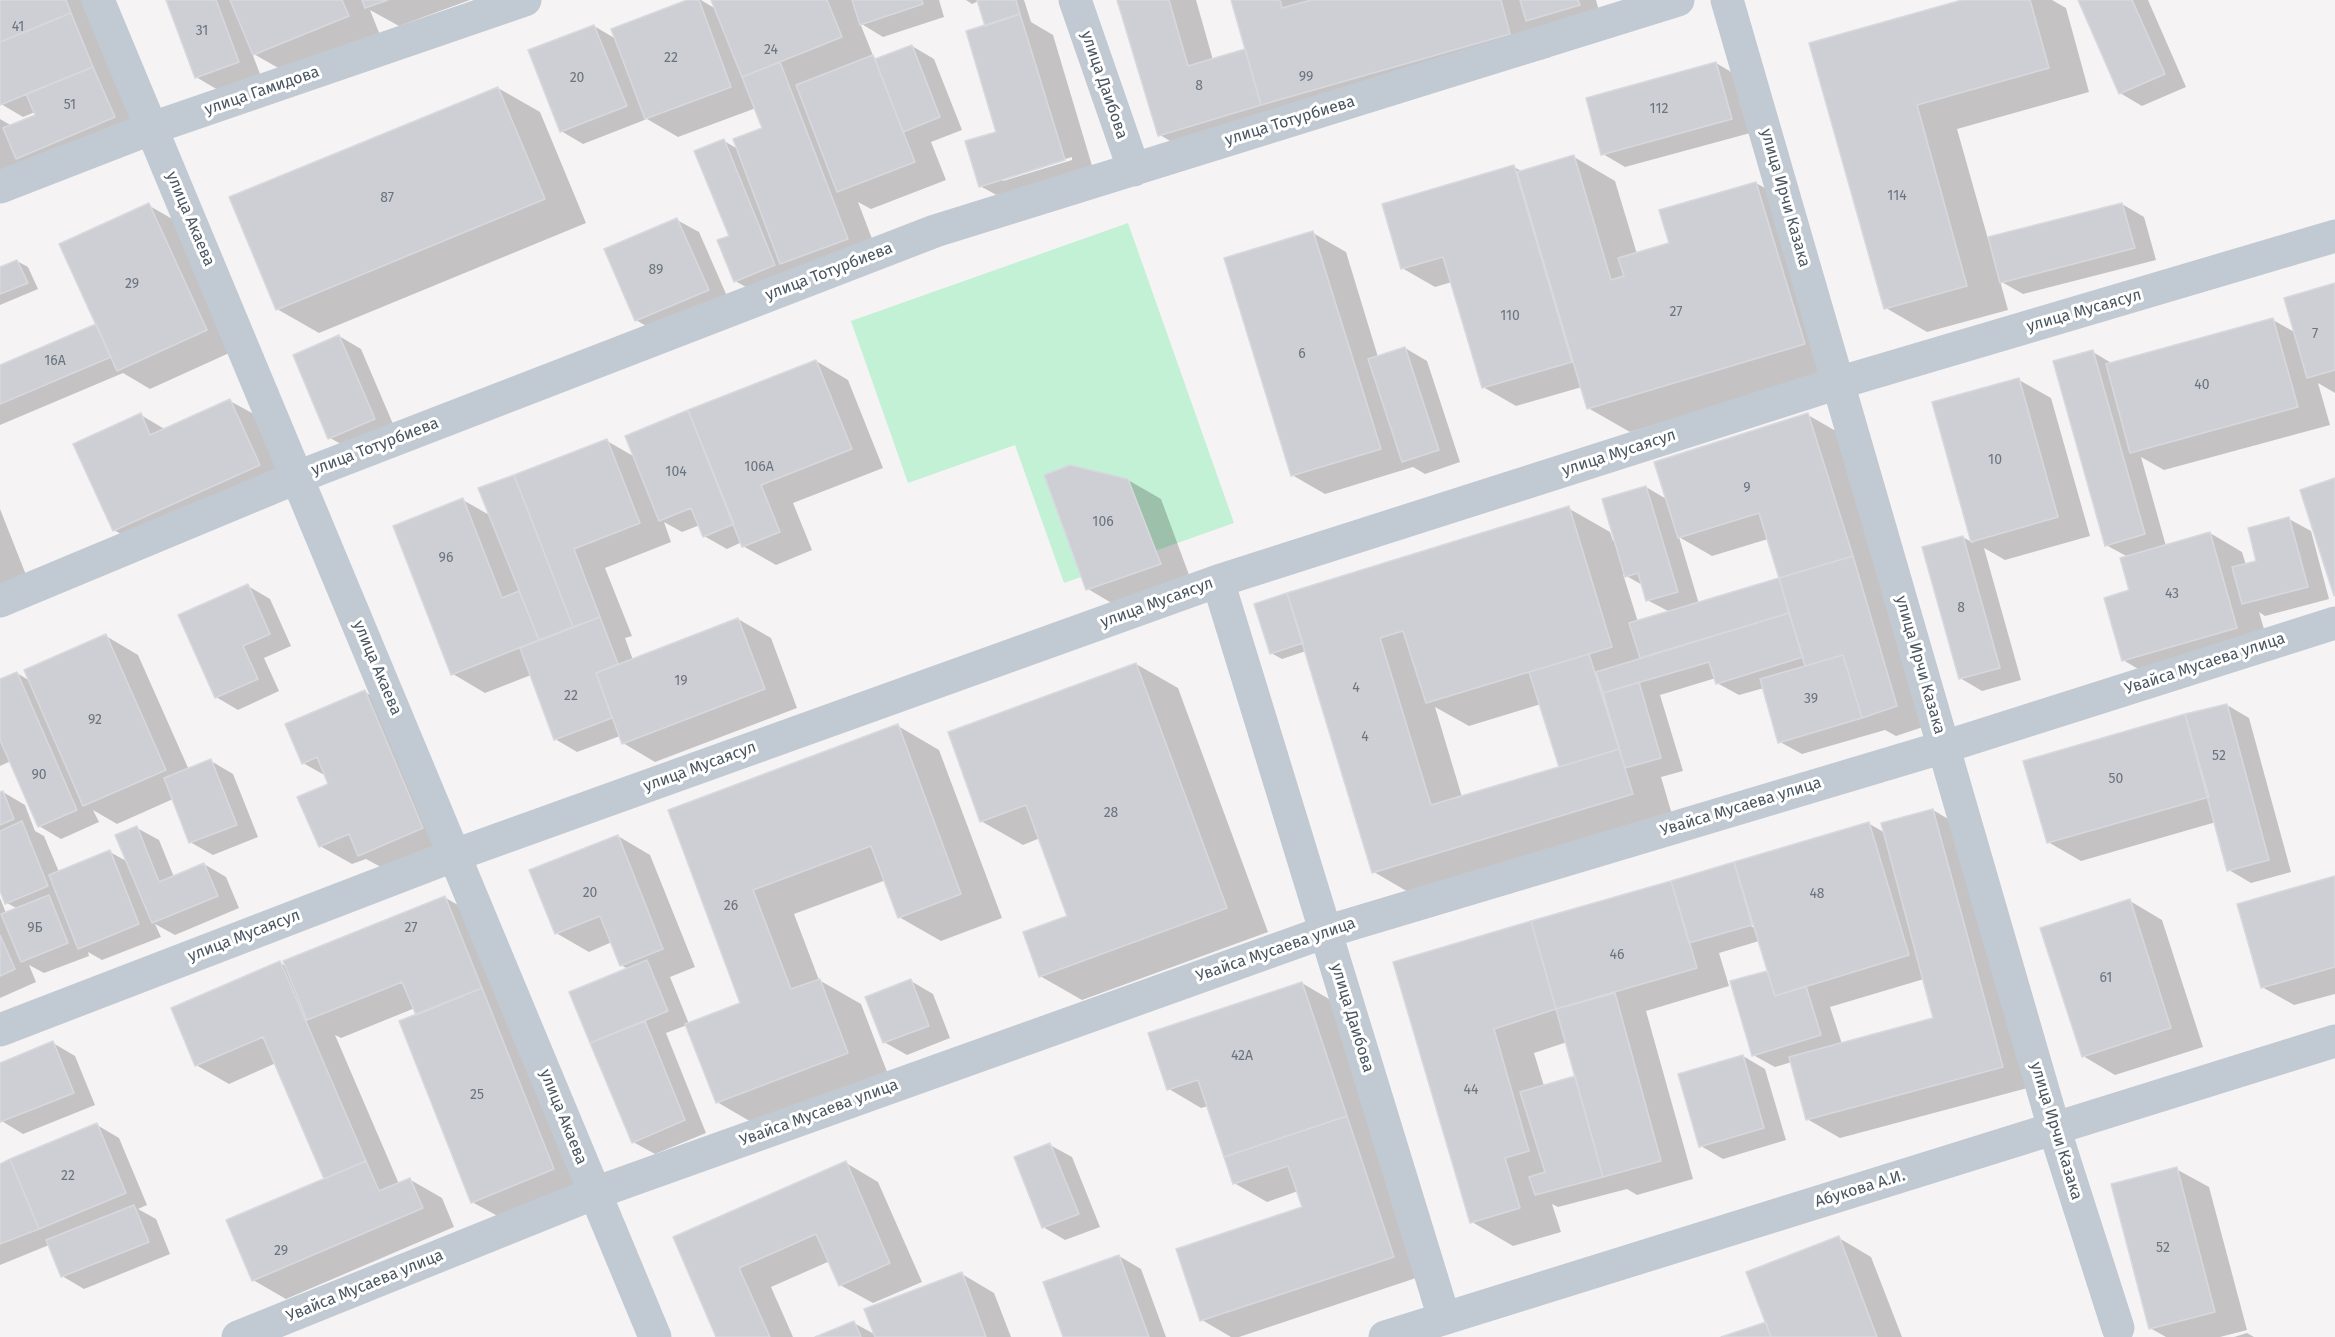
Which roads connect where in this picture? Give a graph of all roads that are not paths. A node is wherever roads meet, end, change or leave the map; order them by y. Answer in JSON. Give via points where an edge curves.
{"nodes":[{"id":1,"x":98,"y":0,"type":"edge"},
{"id":2,"x":525,"y":0,"type":"edge"},
{"id":3,"x":1075,"y":0,"type":"edge"},
{"id":4,"x":1678,"y":0,"type":"edge"},
{"id":5,"x":1727,"y":0,"type":"edge"},
{"id":6,"x":152,"y":128,"type":"junction"},
{"id":7,"x":1134,"y":170,"type":"junction"},
{"id":8,"x":0,"y":187,"type":"edge"},
{"id":9,"x":2335,"y":236,"type":"edge"},
{"id":10,"x":1838,"y":383,"type":"junction"},
{"id":11,"x":298,"y":477,"type":"junction"},
{"id":12,"x":1218,"y":580,"type":"junction"},
{"id":13,"x":0,"y":601,"type":"edge"},
{"id":14,"x":2335,"y":623,"type":"edge"},
{"id":15,"x":1944,"y":747,"type":"junction"},
{"id":16,"x":455,"y":855,"type":"junction"},
{"id":17,"x":1325,"y":932,"type":"junction"},
{"id":18,"x":0,"y":1030,"type":"edge"},
{"id":19,"x":2335,"y":1041,"type":"edge"},
{"id":20,"x":2054,"y":1128,"type":"junction"},
{"id":21,"x":595,"y":1193,"type":"junction"},
{"id":22,"x":1444,"y":1318,"type":"junction"},
{"id":23,"x":2118,"y":1328,"type":"dead end"},
{"id":24,"x":238,"y":1337,"type":"edge"},
{"id":25,"x":655,"y":1337,"type":"edge"},
{"id":26,"x":1384,"y":1337,"type":"edge"}],
"edges":[{"from":1,"to":6,"type":"street","name":"улица Акаева"},
{"from":2,"to":6,"type":"street","name":"улица Гамидова"},
{"from":3,"to":7,"type":"street","name":"улица Даибова"},
{"from":4,"to":7,"type":"street","name":"улица Тотурбиева"},
{"from":5,"to":10,"type":"street","name":"улица Ирчи Казака"},
{"from":6,"to":8,"type":"street","name":"улица Гамидова"},
{"from":6,"to":11,"type":"street","name":"улица Акаева"},
{"from":7,"to":11,"type":"street","name":"улица Тотурбиева","via":[[935,231]]},
{"from":9,"to":10,"type":"street","name":"улица Мусаясул"},
{"from":10,"to":12,"type":"street","name":"улица Мусаясул"},
{"from":10,"to":15,"type":"street","name":"улица Ирчи Казака"},
{"from":11,"to":13,"type":"street","name":"улица Тотурбиева"},
{"from":11,"to":16,"type":"street","name":"улица Акаева"},
{"from":12,"to":16,"type":"street","name":"улица Мусаясул"},
{"from":12,"to":17,"type":"street","name":"улица Даибова"},
{"from":14,"to":15,"type":"street","name":"Увайса Мусаева улица"},
{"from":15,"to":17,"type":"street","name":"Увайса Мусаева улица"},
{"from":15,"to":20,"type":"street","name":"улица Ирчи Казака"},
{"from":16,"to":18,"type":"street","name":"улица Мусаясул"},
{"from":16,"to":21,"type":"street","name":"улица Акаева"},
{"from":17,"to":21,"type":"street","name":"Увайса Мусаева улица"},
{"from":17,"to":22,"type":"street","name":"улица Даибова"},
{"from":19,"to":20,"type":"street","name":"Абукова А.И."},
{"from":20,"to":22,"type":"street","name":"Абукова А.И."},
{"from":20,"to":23,"type":"street","name":"улица Ирчи Казака"},
{"from":21,"to":24,"type":"street","name":"Увайса Мусаева улица"},
{"from":21,"to":25,"type":"street","name":"улица Акаева"},
{"from":22,"to":26,"type":"street","name":"Абукова А.И."}]}
